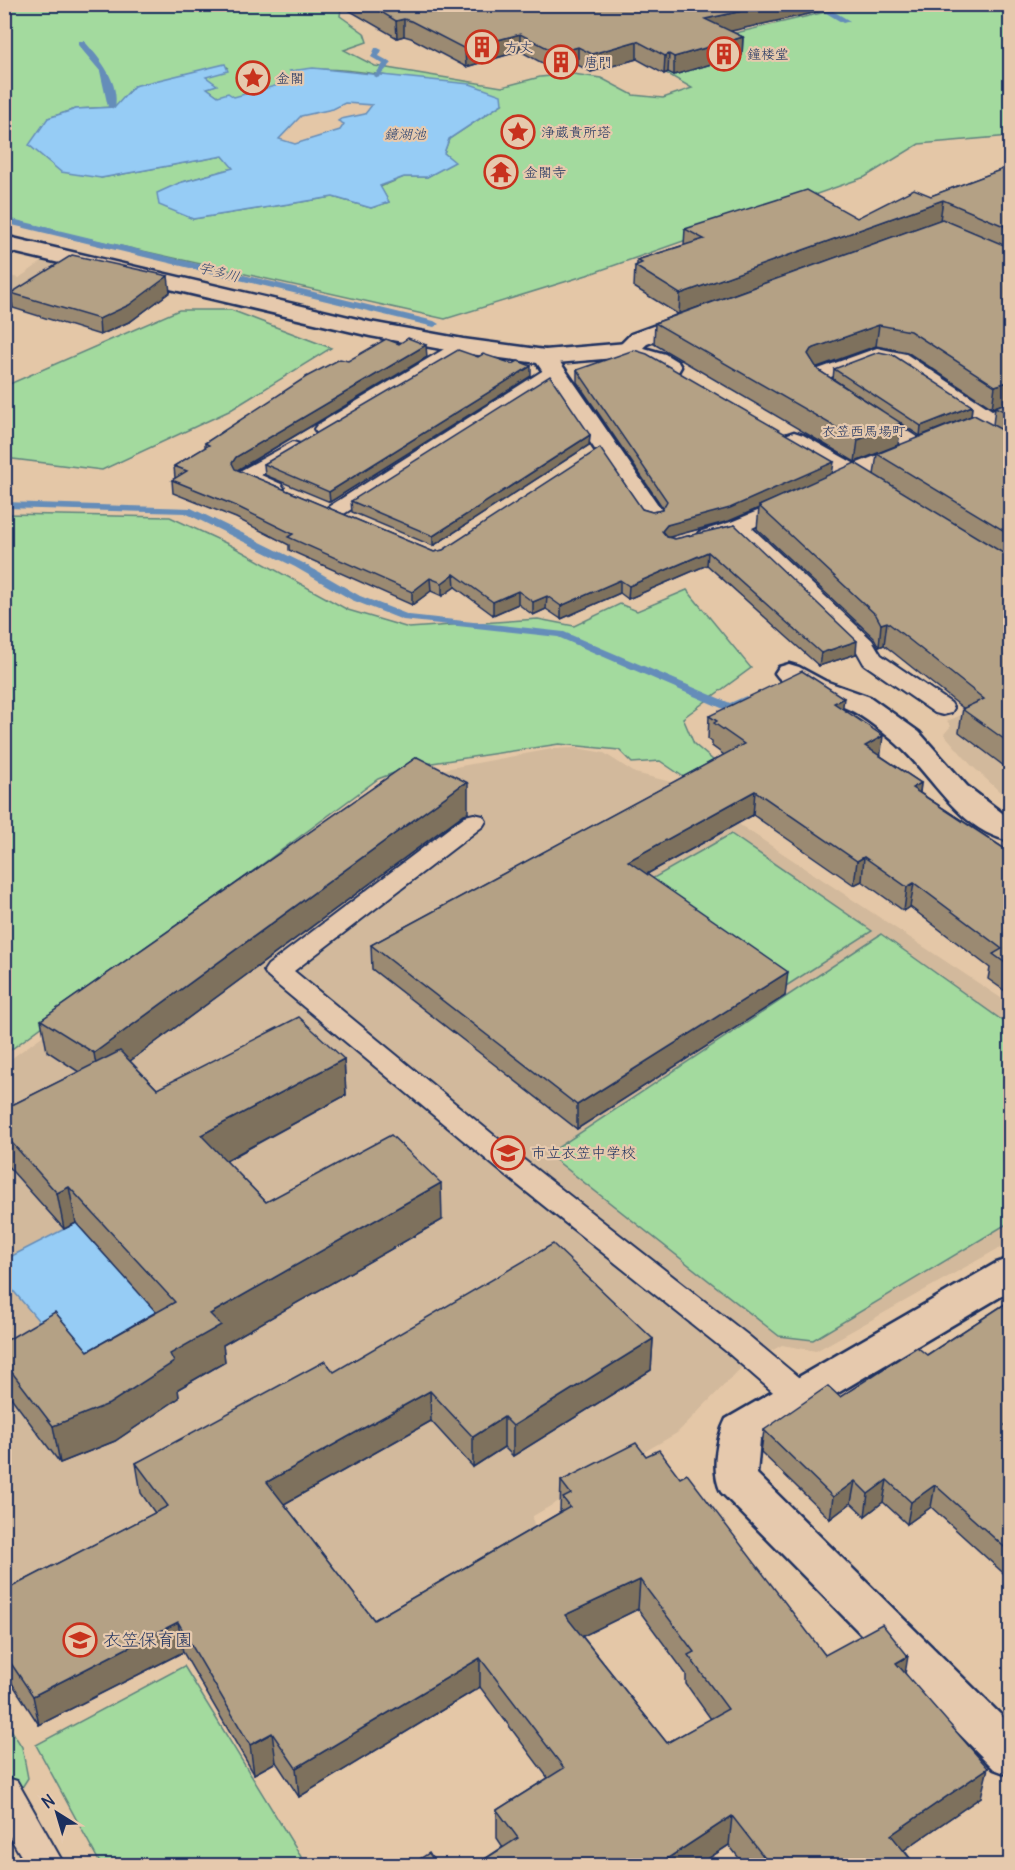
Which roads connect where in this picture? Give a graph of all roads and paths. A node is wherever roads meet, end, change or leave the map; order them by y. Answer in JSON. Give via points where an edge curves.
{"nodes":[{"id":1,"x":4,"y":243,"type":"edge"},
{"id":2,"x":717,"y":310,"type":"edge"},
{"id":3,"x":463,"y":346,"type":"junction"},
{"id":4,"x":627,"y":350,"type":"junction"},
{"id":5,"x":549,"y":365,"type":"junction"},
{"id":6,"x":687,"y":378,"type":"edge"},
{"id":7,"x":990,"y":423,"type":"edge"},
{"id":8,"x":770,"y":426,"type":"edge"},
{"id":9,"x":920,"y":447,"type":"junction"},
{"id":10,"x":863,"y":480,"type":"junction"},
{"id":11,"x":830,"y":487,"type":"edge"},
{"id":12,"x":289,"y":495,"type":"edge"},
{"id":13,"x":810,"y":496,"type":"edge"},
{"id":14,"x":310,"y":504,"type":"edge"},
{"id":15,"x":332,"y":513,"type":"junction"},
{"id":16,"x":652,"y":515,"type":"edge"},
{"id":17,"x":353,"y":522,"type":"edge"},
{"id":18,"x":738,"y":526,"type":"junction"},
{"id":19,"x":689,"y":542,"type":"edge"},
{"id":20,"x":789,"y":674,"type":"edge"},
{"id":21,"x":943,"y":708,"type":"dead end"},
{"id":22,"x":474,"y":821,"type":"dead end"},
{"id":23,"x":1011,"y":831,"type":"edge"},
{"id":24,"x":1011,"y":1273,"type":"edge"},
{"id":25,"x":799,"y":1396,"type":"junction"},
{"id":26,"x":1011,"y":1754,"type":"edge"},
{"id":27,"x":4,"y":1793,"type":"edge"},
{"id":28,"x":47,"y":1866,"type":"edge"}],
"edges":[{"from":1,"to":3,"type":"street","via":[[370,329]]},
{"from":2,"to":4,"type":"street","via":[[639,339]]},
{"from":3,"to":5,"type":"street"},
{"from":3,"to":12,"type":"lane","via":[[245,476]]},
{"from":4,"to":5,"type":"street"},
{"from":4,"to":6,"type":"street","via":[[656,359]]},
{"from":5,"to":15,"type":"lane"},
{"from":5,"to":16,"type":"street","via":[[595,452]]},
{"from":7,"to":9,"type":"street"},
{"from":7,"to":9,"type":"lane","via":[[899,358],[877,354],[817,376],[824,386]]},
{"from":8,"to":10,"type":"street"},
{"from":9,"to":10,"type":"street"},
{"from":10,"to":11,"type":"lane"},
{"from":13,"to":18,"type":"lane"},
{"from":14,"to":15,"type":"lane"},
{"from":15,"to":17,"type":"lane"},
{"from":18,"to":19,"type":"lane"},
{"from":18,"to":21,"type":"lane","via":[[864,645],[872,659]]},
{"from":20,"to":23,"type":"street","via":[[860,703],[908,738],[956,793],[997,825]]},
{"from":22,"to":25,"type":"lane","via":[[277,971]]},
{"from":24,"to":25,"type":"street"},
{"from":25,"to":26,"type":"street","via":[[740,1431],[736,1480]]},
{"from":27,"to":28,"type":"lane"}]}
